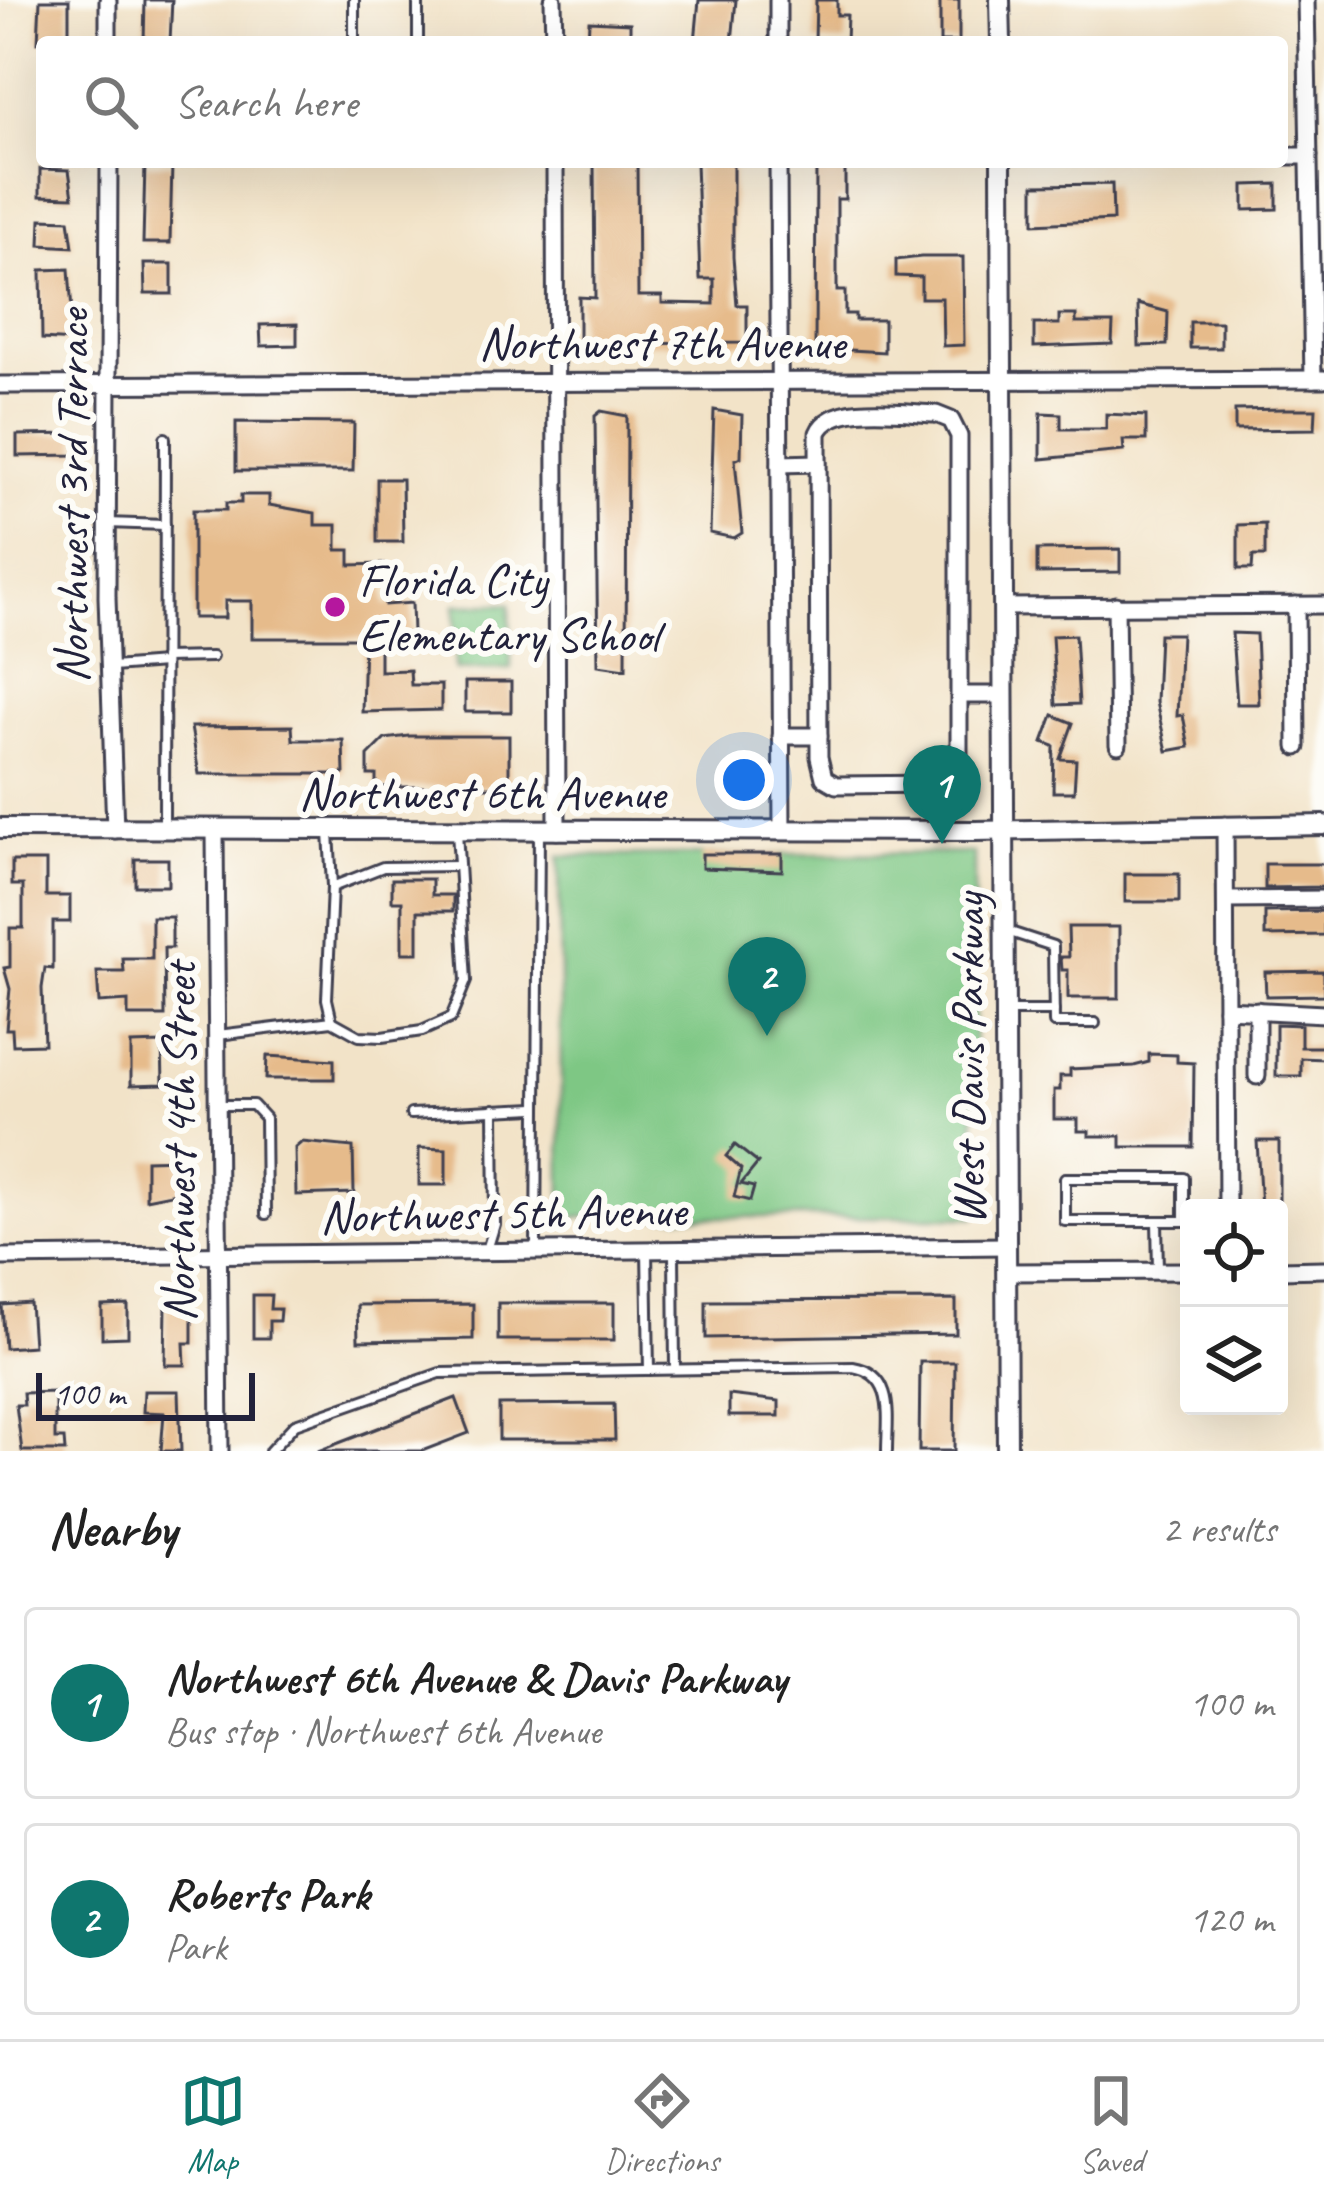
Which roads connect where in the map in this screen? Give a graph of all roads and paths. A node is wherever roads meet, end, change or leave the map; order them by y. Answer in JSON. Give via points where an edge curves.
{"nodes":[{"id":1,"x":108,"y":0,"type":"edge"},
{"id":2,"x":354,"y":0,"type":"edge"},
{"id":3,"x":418,"y":0,"type":"edge"},
{"id":4,"x":553,"y":0,"type":"edge"},
{"id":5,"x":778,"y":0,"type":"edge"},
{"id":6,"x":1000,"y":0,"type":"edge"},
{"id":7,"x":1306,"y":0,"type":"edge"},
{"id":8,"x":108,"y":36,"type":"edge"},
{"id":9,"x":354,"y":36,"type":"edge"},
{"id":10,"x":418,"y":36,"type":"edge"},
{"id":11,"x":554,"y":36,"type":"edge"},
{"id":12,"x":778,"y":36,"type":"edge"},
{"id":13,"x":1000,"y":36,"type":"edge"},
{"id":14,"x":1316,"y":120,"type":"edge"},
{"id":15,"x":1288,"y":156,"type":"edge"},
{"id":16,"x":1309,"y":156,"type":"junction"},
{"id":17,"x":109,"y":168,"type":"edge"},
{"id":18,"x":554,"y":168,"type":"edge"},
{"id":19,"x":778,"y":168,"type":"edge"},
{"id":20,"x":1001,"y":168,"type":"edge"},
{"id":21,"x":779,"y":379,"type":"junction"},
{"id":22,"x":1318,"y":379,"type":"edge"},
{"id":23,"x":1003,"y":380,"type":"junction"},
{"id":24,"x":556,"y":381,"type":"junction"},
{"id":25,"x":107,"y":384,"type":"junction"},
{"id":26,"x":0,"y":385,"type":"edge"},
{"id":27,"x":165,"y":439,"type":"dead end"},
{"id":28,"x":818,"y":463,"type":"junction"},
{"id":29,"x":780,"y":464,"type":"junction"},
{"id":30,"x":106,"y":523,"type":"junction"},
{"id":31,"x":165,"y":525,"type":"junction"},
{"id":32,"x":1116,"y":605,"type":"junction"},
{"id":33,"x":1296,"y":605,"type":"junction"},
{"id":34,"x":1324,"y":605,"type":"edge"},
{"id":35,"x":1003,"y":607,"type":"junction"},
{"id":36,"x":212,"y":657,"type":"dead end"},
{"id":37,"x":164,"y":660,"type":"junction"},
{"id":38,"x":110,"y":667,"type":"junction"},
{"id":39,"x":960,"y":695,"type":"junction"},
{"id":40,"x":1004,"y":695,"type":"junction"},
{"id":41,"x":781,"y":736,"type":"junction"},
{"id":42,"x":819,"y":736,"type":"junction"},
{"id":43,"x":1118,"y":746,"type":"dead end"},
{"id":44,"x":1297,"y":746,"type":"dead end"},
{"id":45,"x":1324,"y":824,"type":"edge"},
{"id":46,"x":1225,"y":825,"type":"junction"},
{"id":47,"x":0,"y":827,"type":"edge"},
{"id":48,"x":1005,"y":829,"type":"junction"},
{"id":49,"x":115,"y":830,"type":"junction"},
{"id":50,"x":457,"y":831,"type":"junction"},
{"id":51,"x":548,"y":831,"type":"junction"},
{"id":52,"x":782,"y":831,"type":"junction"},
{"id":53,"x":164,"y":832,"type":"junction"},
{"id":54,"x":215,"y":832,"type":"junction"},
{"id":55,"x":329,"y":832,"type":"junction"},
{"id":56,"x":458,"y":866,"type":"junction"},
{"id":57,"x":332,"y":887,"type":"junction"},
{"id":58,"x":1324,"y":899,"type":"edge"},
{"id":59,"x":1226,"y":900,"type":"junction"},
{"id":60,"x":1006,"y":930,"type":"junction"},
{"id":61,"x":1226,"y":1009,"type":"junction"},
{"id":62,"x":1257,"y":1010,"type":"junction"},
{"id":63,"x":1006,"y":1011,"type":"junction"},
{"id":64,"x":1054,"y":1011,"type":"junction"},
{"id":65,"x":1324,"y":1014,"type":"edge"},
{"id":66,"x":332,"y":1021,"type":"junction"},
{"id":67,"x":1095,"y":1023,"type":"dead end"},
{"id":68,"x":216,"y":1035,"type":"junction"},
{"id":69,"x":1257,"y":1076,"type":"dead end"},
{"id":70,"x":216,"y":1105,"type":"junction"},
{"id":71,"x":535,"y":1108,"type":"junction"},
{"id":72,"x":494,"y":1109,"type":"junction"},
{"id":73,"x":411,"y":1114,"type":"dead end"},
{"id":74,"x":1227,"y":1199,"type":"edge"},
{"id":75,"x":266,"y":1214,"type":"dead end"},
{"id":76,"x":1157,"y":1221,"type":"junction"},
{"id":77,"x":1006,"y":1246,"type":"junction"},
{"id":78,"x":647,"y":1249,"type":"junction"},
{"id":79,"x":674,"y":1249,"type":"junction"},
{"id":80,"x":536,"y":1250,"type":"junction"},
{"id":81,"x":487,"y":1251,"type":"junction"},
{"id":82,"x":218,"y":1254,"type":"junction"},
{"id":83,"x":0,"y":1257,"type":"edge"},
{"id":84,"x":1324,"y":1269,"type":"edge"},
{"id":85,"x":1288,"y":1270,"type":"edge"},
{"id":86,"x":1158,"y":1271,"type":"junction"},
{"id":87,"x":1180,"y":1271,"type":"edge"},
{"id":88,"x":1007,"y":1272,"type":"junction"},
{"id":89,"x":675,"y":1369,"type":"junction"},
{"id":90,"x":649,"y":1370,"type":"junction"},
{"id":91,"x":220,"y":1451,"type":"edge"},
{"id":92,"x":269,"y":1451,"type":"edge"},
{"id":93,"x":887,"y":1451,"type":"edge"},
{"id":94,"x":1007,"y":1451,"type":"edge"}],
"edges":[{"from":1,"to":8,"type":"street"},
{"from":2,"to":9,"type":"lane"},
{"from":3,"to":10,"type":"lane"},
{"from":4,"to":11,"type":"street"},
{"from":5,"to":12,"type":"street"},
{"from":6,"to":13,"type":"street"},
{"from":7,"to":14,"type":"street"},
{"from":14,"to":16,"type":"street"},
{"from":15,"to":16,"type":"street"},
{"from":16,"to":22,"type":"street"},
{"from":17,"to":25,"type":"street","name":"Northwest 3rd Terrace"},
{"from":18,"to":24,"type":"street"},
{"from":19,"to":21,"type":"street"},
{"from":20,"to":23,"type":"street","name":"West Davis Parkway"},
{"from":21,"to":23,"type":"street","name":"Northwest 7th Avenue"},
{"from":21,"to":24,"type":"street","name":"Northwest 7th Avenue"},
{"from":21,"to":29,"type":"street"},
{"from":22,"to":23,"type":"street","name":"Northwest 7th Avenue"},
{"from":23,"to":35,"type":"street","name":"West Davis Parkway"},
{"from":24,"to":25,"type":"street","name":"Northwest 7th Avenue"},
{"from":24,"to":51,"type":"street"},
{"from":25,"to":26,"type":"street","name":"Northwest 7th Avenue"},
{"from":25,"to":30,"type":"street","name":"Northwest 3rd Terrace"},
{"from":27,"to":31,"type":"lane"},
{"from":28,"to":29,"type":"street"},
{"from":28,"to":39,"type":"street","via":[[818,433],[832,415],[936,414],[955,424]]},
{"from":28,"to":42,"type":"street"},
{"from":29,"to":41,"type":"street"},
{"from":30,"to":31,"type":"lane"},
{"from":30,"to":38,"type":"street","name":"Northwest 3rd Terrace"},
{"from":31,"to":37,"type":"lane"},
{"from":32,"to":33,"type":"street"},
{"from":32,"to":35,"type":"street"},
{"from":32,"to":43,"type":"street"},
{"from":33,"to":34,"type":"street"},
{"from":33,"to":44,"type":"street"},
{"from":35,"to":40,"type":"street","name":"West Davis Parkway"},
{"from":36,"to":37,"type":"lane"},
{"from":37,"to":38,"type":"lane"},
{"from":37,"to":53,"type":"lane"},
{"from":38,"to":49,"type":"street","name":"Northwest 3rd Terrace"},
{"from":39,"to":40,"type":"street"},
{"from":39,"to":42,"type":"street","via":[[959,765],[942,784],[836,785],[821,773]]},
{"from":40,"to":48,"type":"street","name":"West Davis Parkway"},
{"from":41,"to":42,"type":"street"},
{"from":41,"to":52,"type":"street"},
{"from":45,"to":46,"type":"street","name":"Northwest 6th Avenue"},
{"from":46,"to":48,"type":"street","name":"Northwest 6th Avenue"},
{"from":46,"to":59,"type":"street"},
{"from":47,"to":49,"type":"street","name":"Northwest 6th Avenue"},
{"from":48,"to":52,"type":"street","name":"Northwest 6th Avenue"},
{"from":48,"to":60,"type":"street","name":"West Davis Parkway"},
{"from":49,"to":53,"type":"street","name":"Northwest 6th Avenue"},
{"from":50,"to":51,"type":"street","name":"Northwest 6th Avenue"},
{"from":50,"to":55,"type":"street","name":"Northwest 6th Avenue"},
{"from":50,"to":56,"type":"lane"},
{"from":51,"to":52,"type":"street","name":"Northwest 6th Avenue"},
{"from":51,"to":71,"type":"lane"},
{"from":53,"to":54,"type":"street","name":"Northwest 6th Avenue"},
{"from":54,"to":55,"type":"street","name":"Northwest 6th Avenue"},
{"from":54,"to":68,"type":"street","name":"Northwest 4th Street"},
{"from":55,"to":57,"type":"lane"},
{"from":56,"to":57,"type":"lane","via":[[383,867]]},
{"from":56,"to":66,"type":"lane","via":[[466,972],[457,1011],[399,1035],[359,1036]]},
{"from":57,"to":66,"type":"lane"},
{"from":58,"to":59,"type":"street"},
{"from":59,"to":61,"type":"street"},
{"from":60,"to":63,"type":"street","name":"West Davis Parkway"},
{"from":60,"to":64,"type":"lane","via":[[1053,946]]},
{"from":61,"to":62,"type":"street"},
{"from":61,"to":74,"type":"street"},
{"from":62,"to":65,"type":"street"},
{"from":62,"to":69,"type":"street"},
{"from":63,"to":64,"type":"lane"},
{"from":63,"to":77,"type":"street","name":"West Davis Parkway"},
{"from":64,"to":67,"type":"lane","via":[[1054,1023]]},
{"from":66,"to":68,"type":"lane"},
{"from":68,"to":70,"type":"street","name":"Northwest 4th Street"},
{"from":70,"to":75,"type":"lane","via":[[262,1112]]},
{"from":70,"to":82,"type":"street","name":"Northwest 4th Street"},
{"from":71,"to":72,"type":"lane"},
{"from":71,"to":80,"type":"lane"},
{"from":72,"to":73,"type":"lane"},
{"from":72,"to":81,"type":"lane","via":[[496,1224]]},
{"from":76,"to":76,"type":"lane","via":[[1184,1221],[1184,1178],[1065,1178],[1065,1221]]},
{"from":76,"to":86,"type":"lane"},
{"from":77,"to":79,"type":"street","name":"Northwest 5th Avenue"},
{"from":77,"to":88,"type":"street","name":"West Davis Parkway"},
{"from":78,"to":79,"type":"street","name":"Northwest 5th Avenue"},
{"from":78,"to":80,"type":"street","name":"Northwest 5th Avenue"},
{"from":78,"to":90,"type":"lane"},
{"from":79,"to":89,"type":"lane"},
{"from":80,"to":81,"type":"street","name":"Northwest 5th Avenue"},
{"from":81,"to":82,"type":"street","name":"Northwest 5th Avenue"},
{"from":82,"to":83,"type":"street","name":"Northwest 5th Avenue"},
{"from":82,"to":91,"type":"street","name":"Northwest 4th Street"},
{"from":84,"to":85,"type":"street"},
{"from":86,"to":87,"type":"street"},
{"from":86,"to":88,"type":"street"},
{"from":88,"to":94,"type":"street","name":"West Davis Parkway"},
{"from":89,"to":90,"type":"lane"},
{"from":89,"to":93,"type":"lane","via":[[868,1371],[886,1393]]},
{"from":90,"to":92,"type":"lane","via":[[429,1375],[296,1424]]}]}
